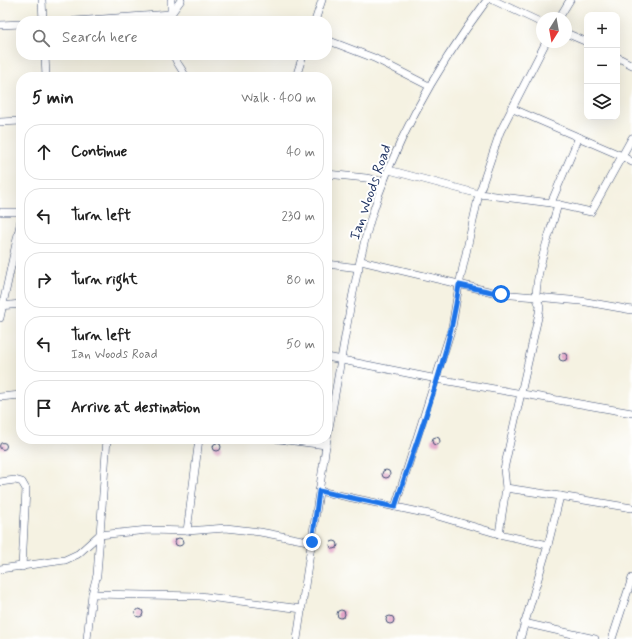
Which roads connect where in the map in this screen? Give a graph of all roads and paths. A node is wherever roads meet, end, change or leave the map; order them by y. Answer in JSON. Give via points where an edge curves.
{"nodes":[{"id":1,"x":42,"y":0,"type":"edge"},
{"id":2,"x":171,"y":0,"type":"edge"},
{"id":3,"x":180,"y":0,"type":"edge"},
{"id":4,"x":322,"y":0,"type":"edge"},
{"id":5,"x":487,"y":0,"type":"edge"},
{"id":6,"x":493,"y":0,"type":"edge"},
{"id":7,"x":570,"y":0,"type":"edge"},
{"id":8,"x":563,"y":12,"type":"edge"},
{"id":9,"x":43,"y":16,"type":"edge"},
{"id":10,"x":171,"y":16,"type":"edge"},
{"id":11,"x":172,"y":16,"type":"edge"},
{"id":12,"x":317,"y":16,"type":"edge"},
{"id":13,"x":536,"y":20,"type":"edge"},
{"id":14,"x":16,"y":24,"type":"edge"},
{"id":15,"x":0,"y":25,"type":"edge"},
{"id":16,"x":572,"y":36,"type":"edge"},
{"id":17,"x":584,"y":41,"type":"edge"},
{"id":18,"x":332,"y":42,"type":"edge"},
{"id":19,"x":543,"y":48,"type":"edge"},
{"id":20,"x":620,"y":58,"type":"edge"},
{"id":21,"x":45,"y":60,"type":"edge"},
{"id":22,"x":176,"y":60,"type":"edge"},
{"id":23,"x":301,"y":60,"type":"edge"},
{"id":24,"x":632,"y":64,"type":"edge"},
{"id":25,"x":46,"y":72,"type":"edge"},
{"id":26,"x":183,"y":72,"type":"edge"},
{"id":27,"x":298,"y":72,"type":"edge"},
{"id":28,"x":429,"y":86,"type":"junction"},
{"id":29,"x":512,"y":108,"type":"junction"},
{"id":30,"x":0,"y":122,"type":"edge"},
{"id":31,"x":16,"y":122,"type":"edge"},
{"id":32,"x":579,"y":137,"type":"junction"},
{"id":33,"x":632,"y":138,"type":"edge"},
{"id":34,"x":622,"y":156,"type":"junction"},
{"id":35,"x":632,"y":162,"type":"edge"},
{"id":36,"x":389,"y":170,"type":"junction"},
{"id":37,"x":332,"y":175,"type":"edge"},
{"id":38,"x":384,"y":182,"type":"junction"},
{"id":39,"x":479,"y":194,"type":"junction"},
{"id":40,"x":554,"y":204,"type":"junction"},
{"id":41,"x":0,"y":212,"type":"edge"},
{"id":42,"x":16,"y":212,"type":"edge"},
{"id":43,"x":16,"y":242,"type":"edge"},
{"id":44,"x":332,"y":264,"type":"edge"},
{"id":45,"x":360,"y":265,"type":"junction"},
{"id":46,"x":459,"y":285,"type":"junction"},
{"id":47,"x":536,"y":297,"type":"junction"},
{"id":48,"x":16,"y":304,"type":"edge"},
{"id":49,"x":1,"y":306,"type":"edge"},
{"id":50,"x":632,"y":310,"type":"edge"},
{"id":51,"x":0,"y":318,"type":"edge"},
{"id":52,"x":332,"y":358,"type":"edge"},
{"id":53,"x":342,"y":360,"type":"junction"},
{"id":54,"x":437,"y":379,"type":"junction"},
{"id":55,"x":520,"y":393,"type":"junction"},
{"id":56,"x":16,"y":395,"type":"edge"},
{"id":57,"x":0,"y":397,"type":"edge"},
{"id":58,"x":632,"y":413,"type":"edge"},
{"id":59,"x":332,"y":414,"type":"edge"},
{"id":60,"x":107,"y":444,"type":"edge"},
{"id":61,"x":198,"y":444,"type":"edge"},
{"id":62,"x":327,"y":444,"type":"edge"},
{"id":63,"x":0,"y":482,"type":"edge"},
{"id":64,"x":506,"y":488,"type":"junction"},
{"id":65,"x":319,"y":491,"type":"junction"},
{"id":66,"x":560,"y":496,"type":"junction"},
{"id":67,"x":395,"y":507,"type":"junction"},
{"id":68,"x":632,"y":508,"type":"edge"},
{"id":69,"x":187,"y":531,"type":"junction"},
{"id":70,"x":499,"y":534,"type":"junction"},
{"id":71,"x":99,"y":535,"type":"junction"},
{"id":72,"x":312,"y":542,"type":"junction"},
{"id":73,"x":548,"y":545,"type":"junction"},
{"id":74,"x":22,"y":567,"type":"junction"},
{"id":75,"x":0,"y":569,"type":"edge"},
{"id":76,"x":632,"y":581,"type":"edge"},
{"id":77,"x":92,"y":594,"type":"junction"},
{"id":78,"x":302,"y":609,"type":"junction"},
{"id":79,"x":524,"y":623,"type":"junction"},
{"id":80,"x":87,"y":639,"type":"edge"},
{"id":81,"x":297,"y":639,"type":"edge"},
{"id":82,"x":520,"y":639,"type":"edge"},
{"id":83,"x":595,"y":639,"type":"edge"},
{"id":84,"x":612,"y":639,"type":"edge"}],
"edges":[{"from":1,"to":9,"type":"street"},
{"from":2,"to":10,"type":"street"},
{"from":3,"to":11,"type":"street"},
{"from":4,"to":12,"type":"street"},
{"from":5,"to":28,"type":"street","name":"Ian Woods Road"},
{"from":6,"to":13,"type":"street"},
{"from":7,"to":8,"type":"street"},
{"from":14,"to":15,"type":"street"},
{"from":16,"to":17,"type":"street"},
{"from":18,"to":28,"type":"street","via":[[374,58]]},
{"from":19,"to":29,"type":"street"},
{"from":20,"to":24,"type":"street"},
{"from":21,"to":25,"type":"street"},
{"from":22,"to":26,"type":"street"},
{"from":23,"to":27,"type":"street"},
{"from":28,"to":36,"type":"street","name":"Ian Woods Road"},
{"from":29,"to":32,"type":"street"},
{"from":29,"to":39,"type":"street","via":[[500,132]]},
{"from":30,"to":31,"type":"street"},
{"from":32,"to":34,"type":"street"},
{"from":32,"to":40,"type":"street"},
{"from":33,"to":34,"type":"street"},
{"from":34,"to":35,"type":"street"},
{"from":34,"to":40,"type":"street","via":[[591,212]]},
{"from":36,"to":38,"type":"street","name":"Ian Woods Road"},
{"from":36,"to":39,"type":"street"},
{"from":37,"to":38,"type":"street"},
{"from":38,"to":45,"type":"street","name":"Ian Woods Road"},
{"from":39,"to":40,"type":"street"},
{"from":39,"to":46,"type":"street"},
{"from":40,"to":47,"type":"street"},
{"from":41,"to":42,"type":"street"},
{"from":43,"to":49,"type":"street"},
{"from":44,"to":45,"type":"street"},
{"from":45,"to":46,"type":"street"},
{"from":45,"to":53,"type":"street","name":"Ian Woods Road"},
{"from":46,"to":47,"type":"street","via":[[501,294]]},
{"from":46,"to":54,"type":"street","via":[[452,328]]},
{"from":47,"to":50,"type":"street","via":[[581,301]]},
{"from":47,"to":55,"type":"street","via":[[540,306],[539,313]]},
{"from":48,"to":49,"type":"street"},
{"from":49,"to":51,"type":"street"},
{"from":52,"to":53,"type":"street"},
{"from":53,"to":54,"type":"street"},
{"from":53,"to":59,"type":"street","name":"Ian Woods Road"},
{"from":54,"to":55,"type":"street"},
{"from":54,"to":67,"type":"street"},
{"from":55,"to":58,"type":"street"},
{"from":55,"to":64,"type":"street","via":[[504,470]]},
{"from":56,"to":57,"type":"street"},
{"from":60,"to":71,"type":"street"},
{"from":61,"to":69,"type":"street"},
{"from":62,"to":65,"type":"street","name":"Ian Woods Road"},
{"from":63,"to":74,"type":"street","via":[[15,480],[22,482],[26,489]]},
{"from":64,"to":66,"type":"street"},
{"from":64,"to":70,"type":"street"},
{"from":65,"to":67,"type":"street"},
{"from":65,"to":72,"type":"street","name":"Ian Woods Road"},
{"from":66,"to":68,"type":"street"},
{"from":66,"to":73,"type":"street"},
{"from":67,"to":70,"type":"street","via":[[434,515]]},
{"from":69,"to":71,"type":"street","via":[[148,530]]},
{"from":69,"to":72,"type":"street","via":[[226,528]]},
{"from":70,"to":73,"type":"street"},
{"from":71,"to":74,"type":"street","via":[[78,554],[65,560]]},
{"from":71,"to":77,"type":"street","via":[[97,576]]},
{"from":72,"to":78,"type":"street","name":"Ian Woods Road"},
{"from":73,"to":79,"type":"street"},
{"from":74,"to":75,"type":"street"},
{"from":76,"to":84,"type":"street"},
{"from":77,"to":78,"type":"street","via":[[200,596]]},
{"from":77,"to":80,"type":"street"},
{"from":78,"to":81,"type":"street","name":"Ian Woods Road"},
{"from":79,"to":82,"type":"street"},
{"from":79,"to":83,"type":"street"}]}
